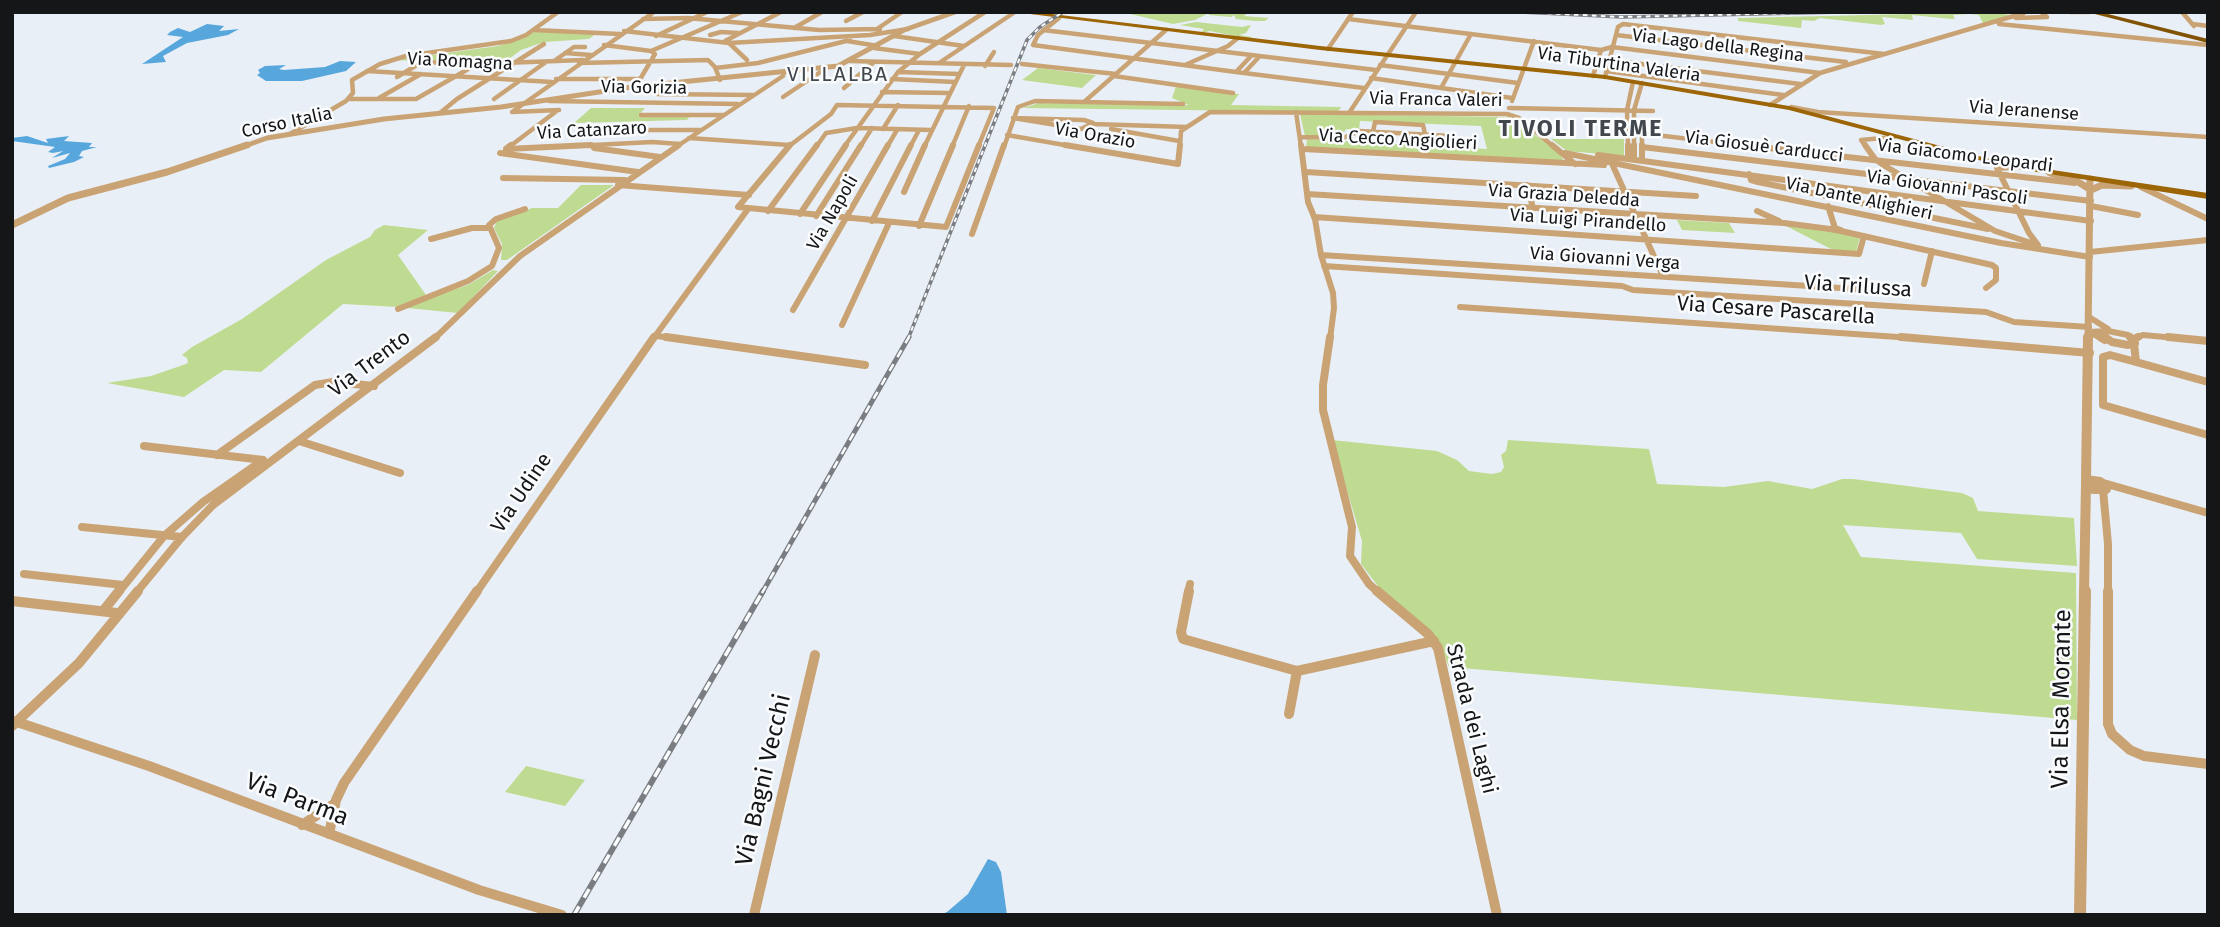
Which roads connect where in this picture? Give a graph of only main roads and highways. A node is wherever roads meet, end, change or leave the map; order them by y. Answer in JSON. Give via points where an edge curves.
{"nodes":[{"id":1,"x":1016,"y":12,"type":"edge"},
{"id":2,"x":2090,"y":12,"type":"edge"},
{"id":3,"x":2108,"y":14,"type":"edge"},
{"id":4,"x":1072,"y":16,"type":"edge"},
{"id":5,"x":2208,"y":41,"type":"edge"},
{"id":6,"x":2208,"y":196,"type":"edge"}],
"edges":[{"from":1,"to":4,"type":"main road","name":"Via Tiburtina Valeria"},
{"from":2,"to":3,"type":"highway"},
{"from":3,"to":5,"type":"highway"},
{"from":4,"to":6,"type":"main road","name":"Via Tiburtina Valeria","via":[[1328,49],[1605,74],[1836,116],[1894,137],[2016,167]]}]}
